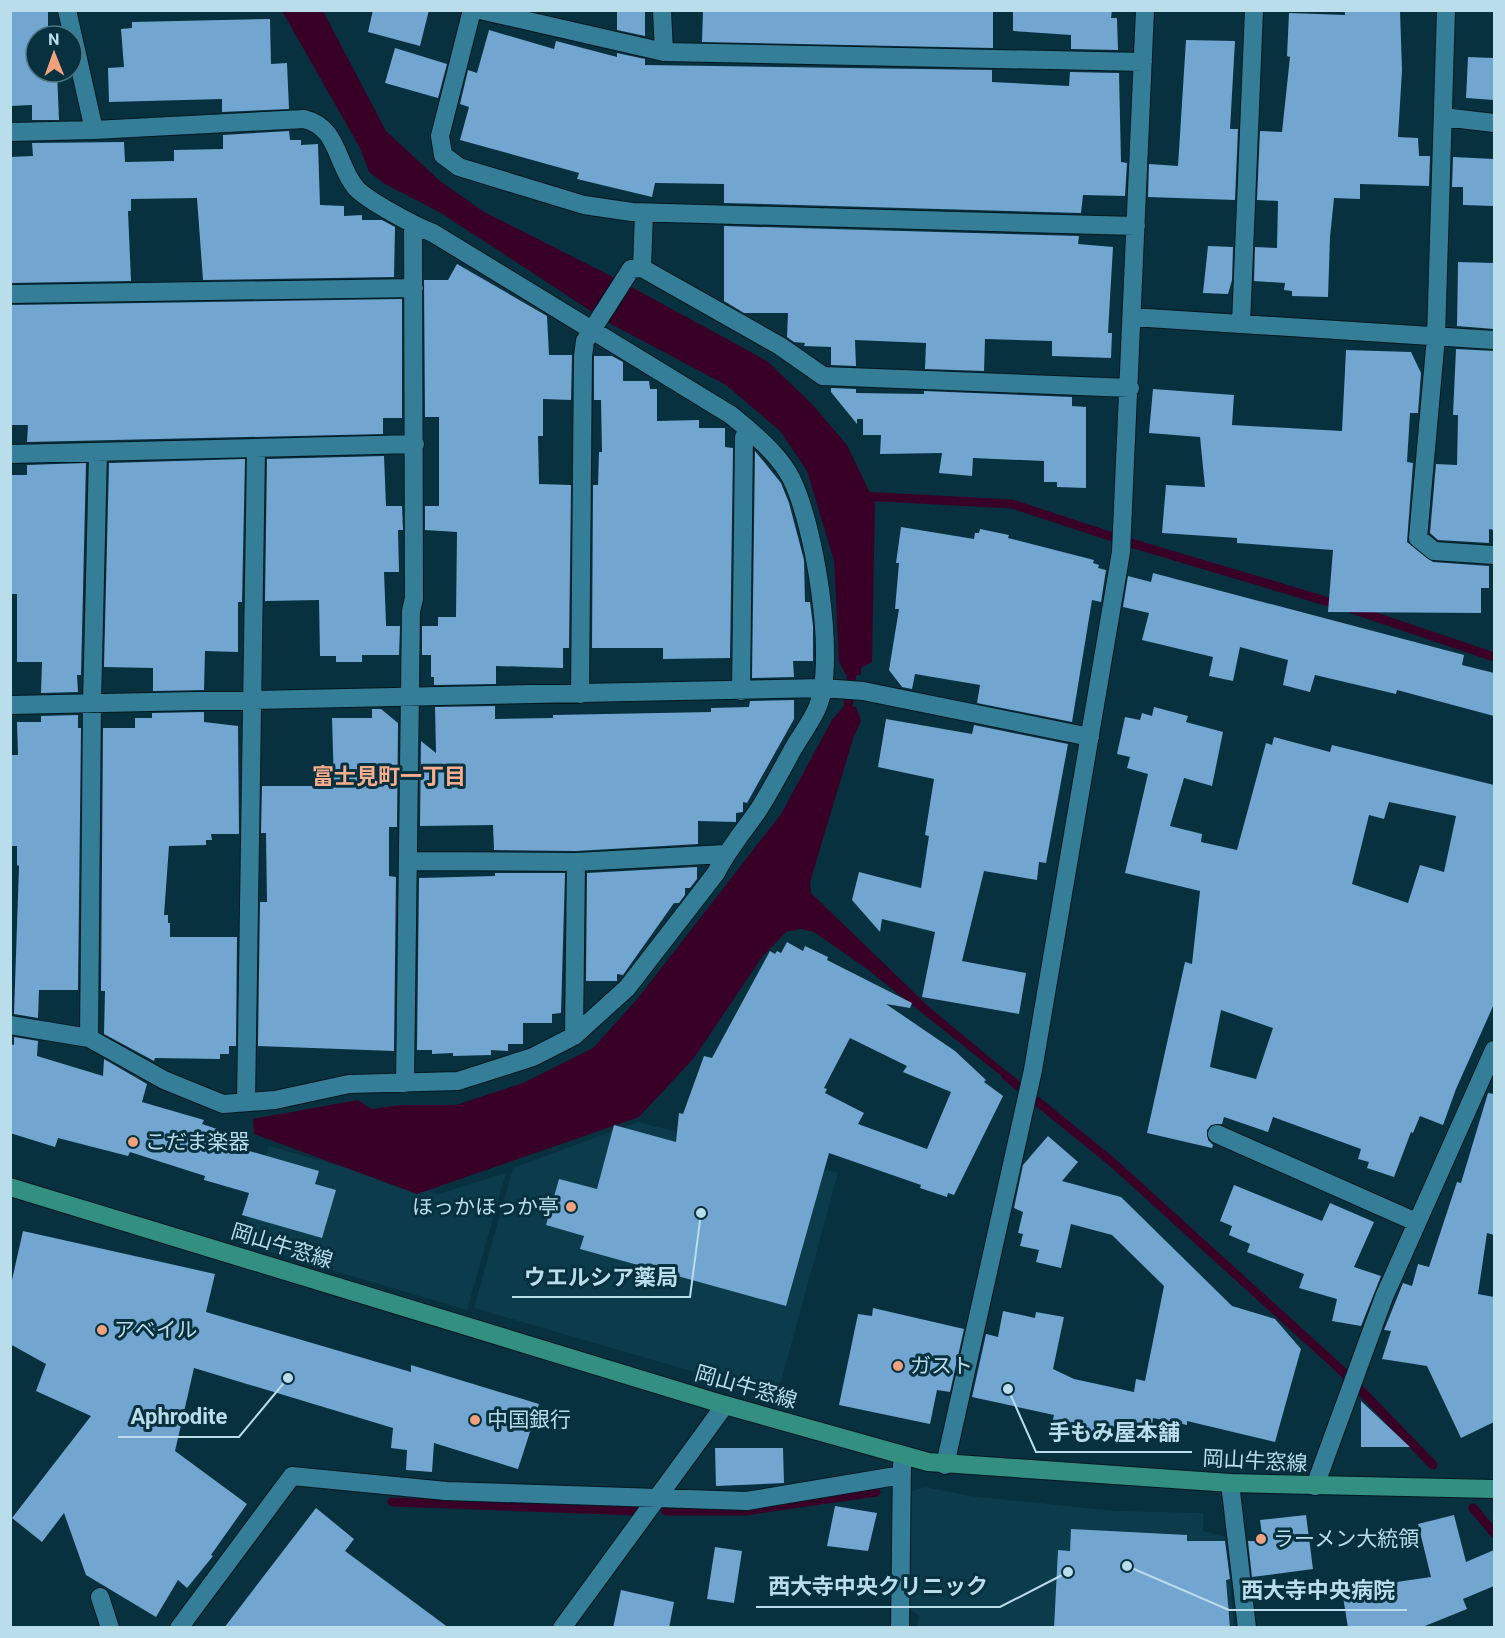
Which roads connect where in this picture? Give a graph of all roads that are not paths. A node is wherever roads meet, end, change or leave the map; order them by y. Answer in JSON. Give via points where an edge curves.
{"nodes":[{"id":1,"x":67,"y":10,"type":"edge"},
{"id":2,"x":472,"y":10,"type":"edge"},
{"id":3,"x":480,"y":10,"type":"edge"},
{"id":4,"x":662,"y":10,"type":"edge"},
{"id":5,"x":1145,"y":10,"type":"edge"},
{"id":6,"x":1254,"y":10,"type":"edge"},
{"id":7,"x":1446,"y":10,"type":"edge"},
{"id":8,"x":559,"y":19,"type":"edge"},
{"id":9,"x":664,"y":52,"type":"junction"},
{"id":10,"x":1143,"y":62,"type":"junction"},
{"id":11,"x":1443,"y":117,"type":"junction"},
{"id":12,"x":1494,"y":123,"type":"edge"},
{"id":13,"x":94,"y":130,"type":"junction"},
{"id":14,"x":10,"y":132,"type":"edge"},
{"id":15,"x":644,"y":213,"type":"junction"},
{"id":16,"x":413,"y":225,"type":"junction"},
{"id":17,"x":1136,"y":226,"type":"junction"},
{"id":18,"x":642,"y":268,"type":"junction"},
{"id":19,"x":414,"y":288,"type":"junction"},
{"id":20,"x":10,"y":294,"type":"edge"},
{"id":21,"x":1132,"y":317,"type":"junction"},
{"id":22,"x":1241,"y":324,"type":"junction"},
{"id":23,"x":595,"y":326,"type":"junction"},
{"id":24,"x":1436,"y":336,"type":"junction"},
{"id":25,"x":1494,"y":340,"type":"edge"},
{"id":26,"x":1130,"y":388,"type":"junction"},
{"id":27,"x":749,"y":430,"type":"junction"},
{"id":28,"x":415,"y":444,"type":"junction"},
{"id":29,"x":256,"y":450,"type":"junction"},
{"id":30,"x":98,"y":452,"type":"junction"},
{"id":31,"x":10,"y":454,"type":"edge"},
{"id":32,"x":1494,"y":555,"type":"edge"},
{"id":33,"x":830,"y":689,"type":"junction"},
{"id":34,"x":741,"y":691,"type":"junction"},
{"id":35,"x":580,"y":694,"type":"junction"},
{"id":36,"x":410,"y":698,"type":"junction"},
{"id":37,"x":253,"y":701,"type":"junction"},
{"id":38,"x":92,"y":704,"type":"junction"},
{"id":39,"x":10,"y":705,"type":"edge"},
{"id":40,"x":1090,"y":736,"type":"junction"},
{"id":41,"x":725,"y":854,"type":"junction"},
{"id":42,"x":408,"y":861,"type":"junction"},
{"id":43,"x":576,"y":862,"type":"junction"},
{"id":44,"x":10,"y":1024,"type":"edge"},
{"id":45,"x":574,"y":1036,"type":"junction"},
{"id":46,"x":89,"y":1038,"type":"junction"},
{"id":47,"x":1494,"y":1050,"type":"edge"},
{"id":48,"x":405,"y":1083,"type":"junction"},
{"id":49,"x":246,"y":1102,"type":"junction"},
{"id":50,"x":1217,"y":1134,"type":"dead end"},
{"id":51,"x":10,"y":1187,"type":"edge"},
{"id":52,"x":1416,"y":1221,"type":"junction"},
{"id":53,"x":725,"y":1405,"type":"junction"},
{"id":54,"x":902,"y":1454,"type":"junction"},
{"id":55,"x":945,"y":1465,"type":"junction"},
{"id":56,"x":902,"y":1474,"type":"junction"},
{"id":57,"x":1230,"y":1483,"type":"junction"},
{"id":58,"x":1315,"y":1486,"type":"junction"},
{"id":59,"x":1494,"y":1489,"type":"edge"},
{"id":60,"x":657,"y":1498,"type":"junction"},
{"id":61,"x":100,"y":1597,"type":"dead end"},
{"id":62,"x":110,"y":1628,"type":"edge"},
{"id":63,"x":179,"y":1628,"type":"edge"},
{"id":64,"x":562,"y":1628,"type":"edge"},
{"id":65,"x":900,"y":1628,"type":"edge"},
{"id":66,"x":1247,"y":1628,"type":"edge"}],
"edges":[{"from":1,"to":13,"type":"street"},
{"from":2,"to":15,"type":"street","via":[[440,136],[443,155],[459,166],[584,205]]},
{"from":3,"to":8,"type":"street"},
{"from":4,"to":9,"type":"street"},
{"from":5,"to":10,"type":"street"},
{"from":6,"to":22,"type":"street"},
{"from":7,"to":11,"type":"street"},
{"from":8,"to":9,"type":"street"},
{"from":9,"to":10,"type":"street"},
{"from":10,"to":17,"type":"street"},
{"from":11,"to":12,"type":"street"},
{"from":11,"to":24,"type":"street"},
{"from":13,"to":14,"type":"street"},
{"from":13,"to":16,"type":"street","via":[[304,119],[318,122],[356,188]]},
{"from":15,"to":17,"type":"street"},
{"from":15,"to":18,"type":"street"},
{"from":16,"to":19,"type":"street"},
{"from":16,"to":23,"type":"street","via":[[433,232]]},
{"from":17,"to":21,"type":"street"},
{"from":18,"to":23,"type":"street","via":[[631,269]]},
{"from":18,"to":26,"type":"street","via":[[780,346],[823,376]]},
{"from":19,"to":20,"type":"street"},
{"from":19,"to":28,"type":"street"},
{"from":21,"to":22,"type":"street"},
{"from":21,"to":26,"type":"street"},
{"from":22,"to":24,"type":"street"},
{"from":23,"to":27,"type":"street"},
{"from":23,"to":35,"type":"street","via":[[585,341],[583,356]]},
{"from":24,"to":25,"type":"street"},
{"from":24,"to":32,"type":"street","via":[[1418,538],[1434,551]]},
{"from":26,"to":40,"type":"street","via":[[1121,552]]},
{"from":27,"to":33,"type":"street","via":[[791,477],[806,519],[821,593]]},
{"from":27,"to":34,"type":"street","via":[[744,437]]},
{"from":28,"to":29,"type":"street"},
{"from":28,"to":36,"type":"street"},
{"from":29,"to":30,"type":"street"},
{"from":29,"to":37,"type":"street"},
{"from":30,"to":31,"type":"street"},
{"from":30,"to":38,"type":"street"},
{"from":33,"to":34,"type":"street"},
{"from":33,"to":40,"type":"street","via":[[863,691]]},
{"from":33,"to":41,"type":"street","via":[[759,808]]},
{"from":34,"to":35,"type":"street"},
{"from":35,"to":36,"type":"street"},
{"from":36,"to":37,"type":"street"},
{"from":36,"to":42,"type":"street"},
{"from":37,"to":38,"type":"street"},
{"from":37,"to":49,"type":"street"},
{"from":38,"to":39,"type":"street"},
{"from":38,"to":46,"type":"street"},
{"from":40,"to":55,"type":"street","via":[[1033,1070]]},
{"from":41,"to":43,"type":"street"},
{"from":41,"to":45,"type":"street","via":[[716,873],[627,988]]},
{"from":42,"to":43,"type":"street"},
{"from":42,"to":48,"type":"street"},
{"from":43,"to":45,"type":"street"},
{"from":44,"to":46,"type":"street"},
{"from":45,"to":48,"type":"street","via":[[533,1057],[458,1081]]},
{"from":46,"to":49,"type":"street","via":[[209,1100],[223,1104]]},
{"from":47,"to":52,"type":"street"},
{"from":48,"to":49,"type":"street","via":[[349,1084],[275,1100]]},
{"from":50,"to":52,"type":"street"},
{"from":51,"to":53,"type":"main road","name":"岡山牛窓線"},
{"from":52,"to":58,"type":"street"},
{"from":53,"to":54,"type":"main road","name":"岡山牛窓線"},
{"from":53,"to":60,"type":"street"},
{"from":54,"to":55,"type":"main road","name":"岡山牛窓線"},
{"from":54,"to":56,"type":"street"},
{"from":55,"to":57,"type":"main road","name":"岡山牛窓線"},
{"from":56,"to":60,"type":"street","via":[[747,1501]]},
{"from":56,"to":65,"type":"street"},
{"from":57,"to":58,"type":"main road","name":"岡山牛窓線"},
{"from":57,"to":66,"type":"street"},
{"from":58,"to":59,"type":"main road","name":"岡山牛窓線"},
{"from":60,"to":63,"type":"street","via":[[446,1491],[292,1476]]},
{"from":60,"to":64,"type":"street"},
{"from":61,"to":62,"type":"street"}]}
